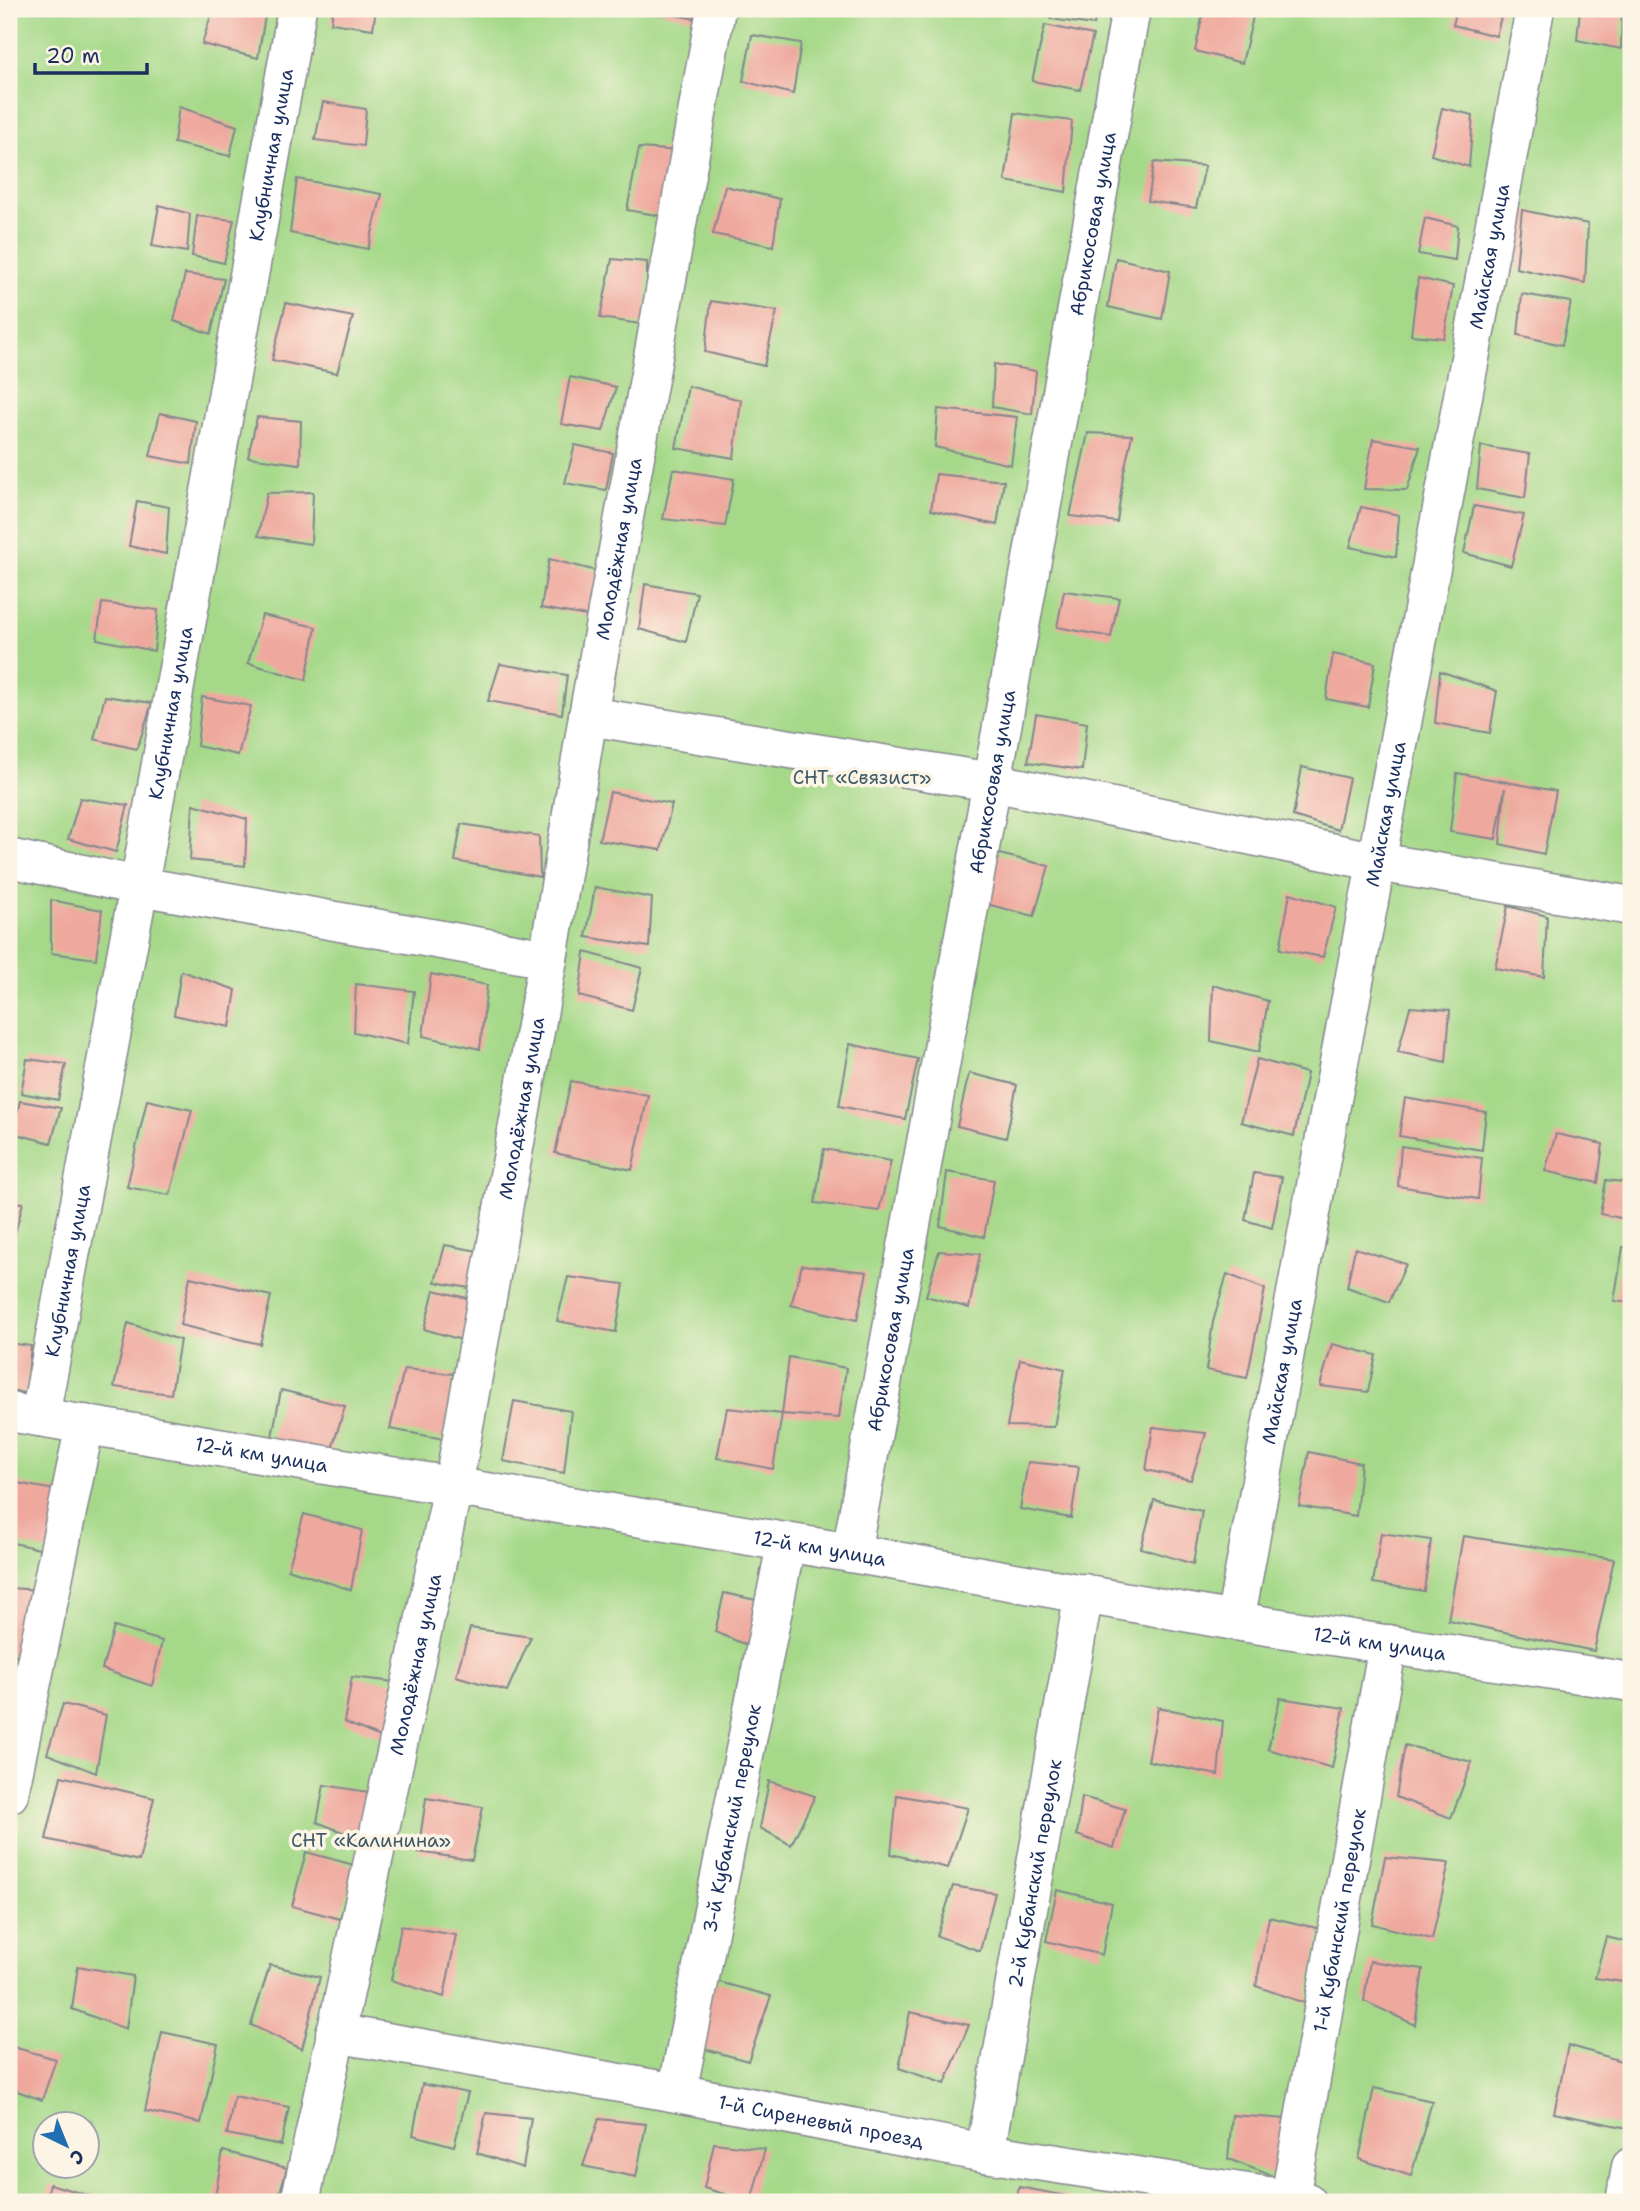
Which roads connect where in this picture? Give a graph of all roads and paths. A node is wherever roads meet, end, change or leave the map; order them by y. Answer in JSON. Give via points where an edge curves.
{"nodes":[{"id":1,"x":297,"y":9,"type":"edge"},
{"id":2,"x":716,"y":9,"type":"edge"},
{"id":3,"x":1131,"y":9,"type":"edge"},
{"id":4,"x":1535,"y":9,"type":"edge"},
{"id":5,"x":588,"y":716,"type":"junction"},
{"id":6,"x":992,"y":782,"type":"junction"},
{"id":7,"x":9,"y":858,"type":"edge"},
{"id":8,"x":1378,"y":862,"type":"junction"},
{"id":9,"x":139,"y":886,"type":"junction"},
{"id":10,"x":1631,"y":906,"type":"edge"},
{"id":11,"x":548,"y":959,"type":"junction"},
{"id":12,"x":24,"y":1415,"type":"edge"},
{"id":13,"x":85,"y":1424,"type":"junction"},
{"id":14,"x":453,"y":1486,"type":"junction"},
{"id":15,"x":786,"y":1544,"type":"junction"},
{"id":16,"x":851,"y":1553,"type":"junction"},
{"id":17,"x":1083,"y":1593,"type":"junction"},
{"id":18,"x":1235,"y":1621,"type":"junction"},
{"id":19,"x":1388,"y":1644,"type":"junction"},
{"id":20,"x":1630,"y":1676,"type":"edge"},
{"id":21,"x":9,"y":1794,"type":"edge"},
{"id":22,"x":335,"y":2033,"type":"junction"},
{"id":23,"x":677,"y":2093,"type":"junction"},
{"id":24,"x":985,"y":2153,"type":"junction"},
{"id":25,"x":1631,"y":2167,"type":"edge"},
{"id":26,"x":1298,"y":2200,"type":"edge"},
{"id":27,"x":300,"y":2202,"type":"edge"},
{"id":28,"x":1625,"y":2202,"type":"edge"}],
"edges":[{"from":1,"to":9,"type":"street","name":"Клубничная улица"},
{"from":2,"to":5,"type":"street","name":"Молодёжная улица"},
{"from":3,"to":6,"type":"street","name":"Абрикосовая улица"},
{"from":4,"to":8,"type":"street","name":"Майская улица"},
{"from":5,"to":6,"type":"street"},
{"from":5,"to":11,"type":"street","name":"Молодёжная улица"},
{"from":6,"to":8,"type":"street"},
{"from":6,"to":16,"type":"street","name":"Абрикосовая улица"},
{"from":7,"to":9,"type":"street"},
{"from":8,"to":10,"type":"street"},
{"from":8,"to":18,"type":"street","name":"Майская улица"},
{"from":9,"to":11,"type":"street"},
{"from":9,"to":12,"type":"street","name":"Клубничная улица"},
{"from":11,"to":14,"type":"street","name":"Молодёжная улица"},
{"from":12,"to":13,"type":"street","name":"12-й км улица"},
{"from":13,"to":14,"type":"street","name":"12-й км улица"},
{"from":13,"to":21,"type":"street"},
{"from":14,"to":15,"type":"street","name":"12-й км улица"},
{"from":14,"to":22,"type":"street","name":"Молодёжная улица"},
{"from":15,"to":16,"type":"street","name":"12-й км улица"},
{"from":15,"to":23,"type":"street","name":"3-й Кубанский переулок"},
{"from":16,"to":17,"type":"street","name":"12-й км улица"},
{"from":17,"to":18,"type":"street","name":"12-й км улица"},
{"from":17,"to":24,"type":"street","name":"2-й Кубанский переулок"},
{"from":18,"to":19,"type":"street","name":"12-й км улица"},
{"from":19,"to":20,"type":"street","name":"12-й км улица"},
{"from":19,"to":26,"type":"street","name":"1-й Кубанский переулок"},
{"from":22,"to":23,"type":"street","name":"1-й Сиреневый проезд"},
{"from":22,"to":27,"type":"street","name":"Молодёжная улица"},
{"from":23,"to":24,"type":"street","name":"1-й Сиреневый проезд"},
{"from":24,"to":26,"type":"street","name":"1-й Сиреневый проезд"},
{"from":25,"to":28,"type":"street"}]}
